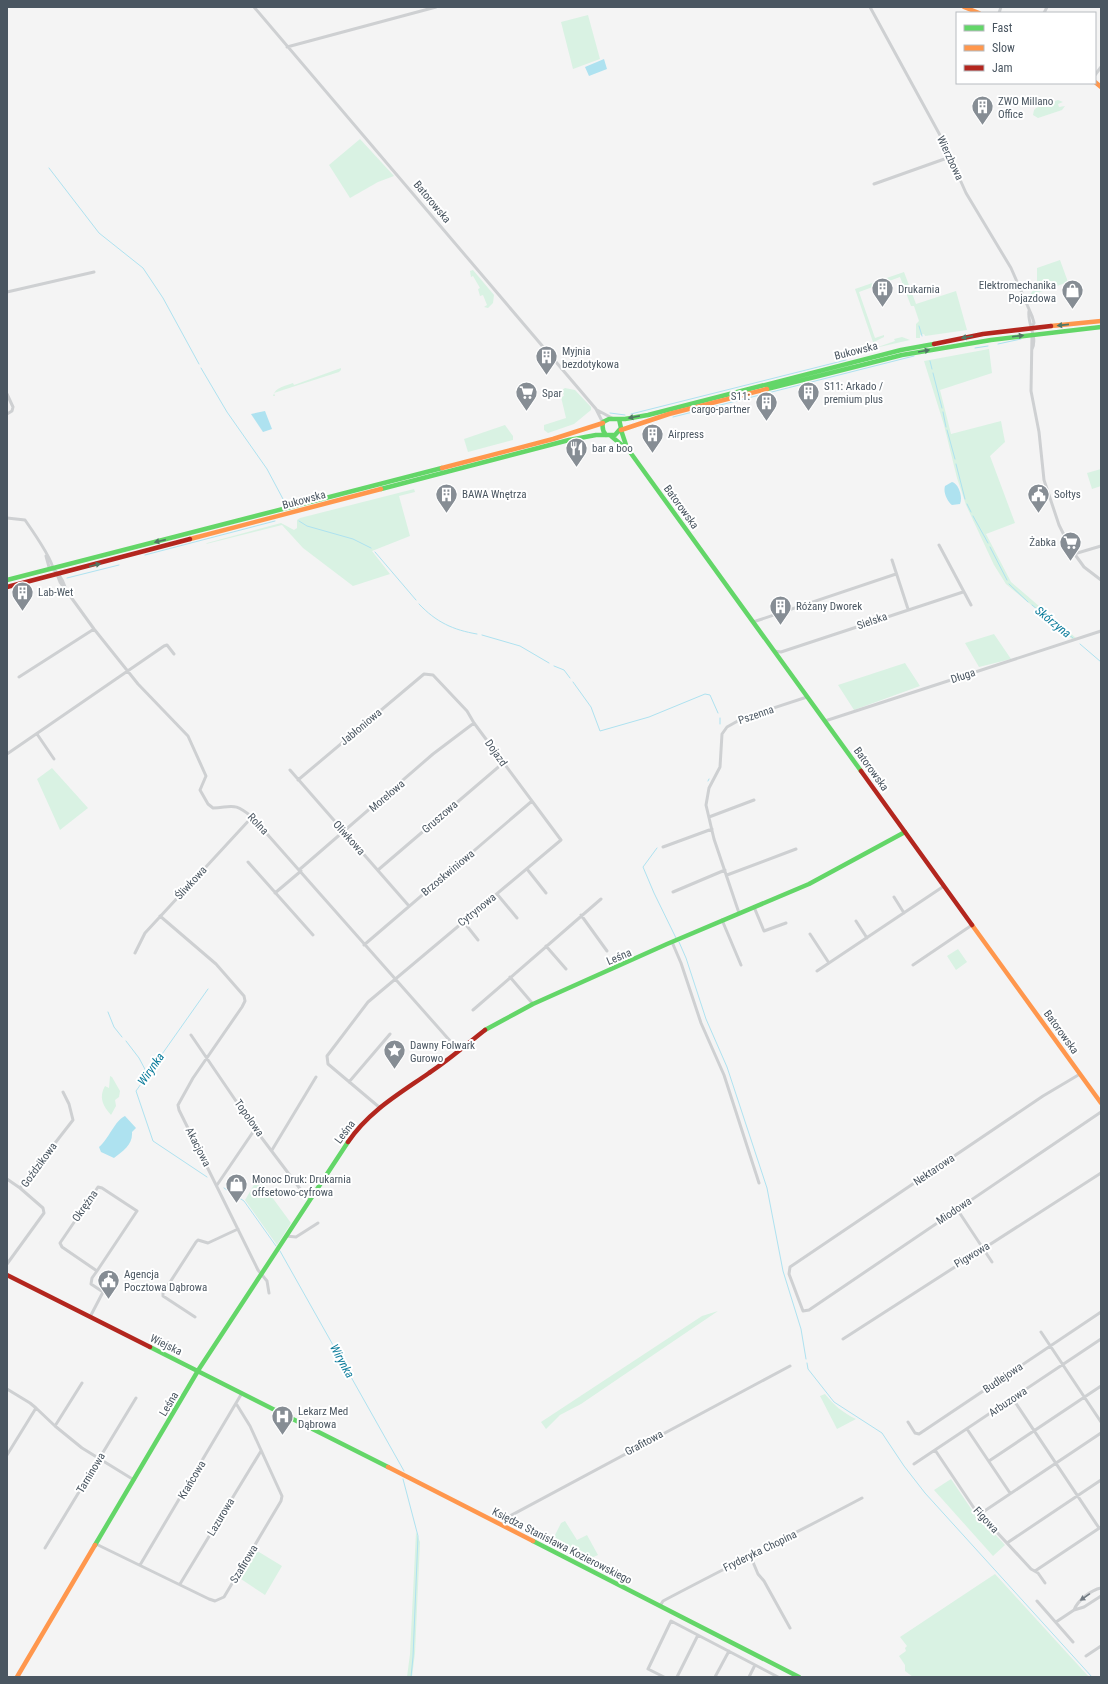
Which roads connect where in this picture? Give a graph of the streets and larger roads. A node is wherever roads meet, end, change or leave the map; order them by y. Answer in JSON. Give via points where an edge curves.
{"nodes":[{"id":1,"x":254,"y":7,"type":"edge"},
{"id":2,"x":436,"y":7,"type":"edge"},
{"id":3,"x":870,"y":7,"type":"edge"},
{"id":4,"x":964,"y":7,"type":"edge"},
{"id":5,"x":976,"y":12,"type":"edge"},
{"id":6,"x":287,"y":47,"type":"junction"},
{"id":7,"x":950,"y":157,"type":"junction"},
{"id":8,"x":874,"y":184,"type":"dead end"},
{"id":9,"x":94,"y":272,"type":"dead end"},
{"id":10,"x":7,"y":292,"type":"edge"},
{"id":11,"x":1029,"y":310,"type":"junction"},
{"id":12,"x":1028,"y":321,"type":"junction"},
{"id":13,"x":1101,"y":321,"type":"edge"},
{"id":14,"x":1101,"y":327,"type":"edge"},
{"id":15,"x":1032,"y":328,"type":"junction"},
{"id":16,"x":1021,"y":329,"type":"junction"},
{"id":17,"x":1032,"y":335,"type":"junction"},
{"id":18,"x":7,"y":394,"type":"edge"},
{"id":19,"x":596,"y":409,"type":"junction"},
{"id":20,"x":7,"y":414,"type":"edge"},
{"id":21,"x":612,"y":418,"type":"junction"},
{"id":22,"x":619,"y":419,"type":"junction"},
{"id":23,"x":603,"y":423,"type":"junction"},
{"id":24,"x":621,"y":430,"type":"junction"},
{"id":25,"x":609,"y":435,"type":"junction"},
{"id":26,"x":626,"y":446,"type":"junction"},
{"id":27,"x":7,"y":518,"type":"edge"},
{"id":28,"x":939,"y":545,"type":"dead end"},
{"id":29,"x":1101,"y":546,"type":"edge"},
{"id":30,"x":1074,"y":554,"type":"junction"},
{"id":31,"x":892,"y":560,"type":"dead end"},
{"id":32,"x":53,"y":569,"type":"junction"},
{"id":33,"x":57,"y":574,"type":"junction"},
{"id":34,"x":896,"y":574,"type":"junction"},
{"id":35,"x":7,"y":580,"type":"edge"},
{"id":36,"x":1101,"y":580,"type":"edge"},
{"id":37,"x":7,"y":587,"type":"edge"},
{"id":38,"x":963,"y":592,"type":"junction"},
{"id":39,"x":971,"y":605,"type":"dead end"},
{"id":40,"x":908,"y":609,"type":"junction"},
{"id":41,"x":753,"y":622,"type":"junction"},
{"id":42,"x":94,"y":629,"type":"junction"},
{"id":43,"x":1101,"y":632,"type":"edge"},
{"id":44,"x":774,"y":650,"type":"junction"},
{"id":45,"x":781,"y":652,"type":"junction"},
{"id":46,"x":174,"y":654,"type":"dead end"},
{"id":47,"x":779,"y":657,"type":"junction"},
{"id":48,"x":128,"y":671,"type":"junction"},
{"id":49,"x":424,"y":674,"type":"joint"},
{"id":50,"x":19,"y":677,"type":"dead end"},
{"id":51,"x":807,"y":697,"type":"junction"},
{"id":52,"x":825,"y":722,"type":"junction"},
{"id":53,"x":474,"y":723,"type":"junction"},
{"id":54,"x":37,"y":734,"type":"junction"},
{"id":55,"x":7,"y":754,"type":"edge"},
{"id":56,"x":54,"y":759,"type":"dead end"},
{"id":57,"x":503,"y":763,"type":"junction"},
{"id":58,"x":290,"y":770,"type":"dead end"},
{"id":59,"x":298,"y":780,"type":"junction"},
{"id":60,"x":754,"y":800,"type":"dead end"},
{"id":61,"x":532,"y":801,"type":"junction"},
{"id":62,"x":252,"y":817,"type":"junction"},
{"id":63,"x":709,"y":817,"type":"junction"},
{"id":64,"x":712,"y":829,"type":"junction"},
{"id":65,"x":344,"y":832,"type":"junction"},
{"id":66,"x":905,"y":832,"type":"junction"},
{"id":67,"x":560,"y":840,"type":"joint"},
{"id":68,"x":663,"y":848,"type":"dead end"},
{"id":69,"x":796,"y":849,"type":"dead end"},
{"id":70,"x":248,"y":862,"type":"dead end"},
{"id":71,"x":527,"y":869,"type":"junction"},
{"id":72,"x":378,"y":870,"type":"junction"},
{"id":73,"x":725,"y":870,"type":"junction"},
{"id":74,"x":300,"y":871,"type":"junction"},
{"id":75,"x":727,"y":875,"type":"junction"},
{"id":76,"x":944,"y":886,"type":"junction"},
{"id":77,"x":673,"y":892,"type":"dead end"},
{"id":78,"x":275,"y":893,"type":"junction"},
{"id":79,"x":546,"y":893,"type":"dead end"},
{"id":80,"x":496,"y":894,"type":"junction"},
{"id":81,"x":894,"y":897,"type":"dead end"},
{"id":82,"x":602,"y":899,"type":"dead end"},
{"id":83,"x":409,"y":906,"type":"junction"},
{"id":84,"x":754,"y":906,"type":"junction"},
{"id":85,"x":739,"y":913,"type":"junction"},
{"id":86,"x":904,"y":913,"type":"junction"},
{"id":87,"x":581,"y":915,"type":"junction"},
{"id":88,"x":160,"y":916,"type":"junction"},
{"id":89,"x":517,"y":918,"type":"dead end"},
{"id":90,"x":722,"y":920,"type":"junction"},
{"id":91,"x":463,"y":921,"type":"junction"},
{"id":92,"x":856,"y":922,"type":"dead end"},
{"id":93,"x":786,"y":923,"type":"dead end"},
{"id":94,"x":972,"y":926,"type":"junction"},
{"id":95,"x":810,"y":934,"type":"dead end"},
{"id":96,"x":312,"y":935,"type":"dead end"},
{"id":97,"x":867,"y":938,"type":"junction"},
{"id":98,"x":478,"y":940,"type":"dead end"},
{"id":99,"x":672,"y":942,"type":"junction"},
{"id":100,"x":364,"y":945,"type":"junction"},
{"id":101,"x":546,"y":946,"type":"junction"},
{"id":102,"x":607,"y":951,"type":"dead end"},
{"id":103,"x":135,"y":953,"type":"dead end"},
{"id":104,"x":830,"y":963,"type":"junction"},
{"id":105,"x":741,"y":965,"type":"dead end"},
{"id":106,"x":912,"y":965,"type":"dead end"},
{"id":107,"x":566,"y":969,"type":"dead end"},
{"id":108,"x":817,"y":971,"type":"dead end"},
{"id":109,"x":510,"y":977,"type":"junction"},
{"id":110,"x":394,"y":978,"type":"junction"},
{"id":111,"x":533,"y":1004,"type":"junction"},
{"id":112,"x":472,"y":1010,"type":"dead end"},
{"id":113,"x":390,"y":1034,"type":"dead end"},
{"id":114,"x":192,"y":1035,"type":"dead end"},
{"id":115,"x":459,"y":1051,"type":"junction"},
{"id":116,"x":207,"y":1058,"type":"junction"},
{"id":117,"x":1080,"y":1074,"type":"junction"},
{"id":118,"x":316,"y":1077,"type":"dead end"},
{"id":119,"x":349,"y":1082,"type":"junction"},
{"id":120,"x":63,"y":1092,"type":"dead end"},
{"id":121,"x":1101,"y":1103,"type":"edge"},
{"id":122,"x":380,"y":1107,"type":"junction"},
{"id":123,"x":1101,"y":1112,"type":"edge"},
{"id":124,"x":255,"y":1129,"type":"junction"},
{"id":125,"x":272,"y":1150,"type":"junction"},
{"id":126,"x":1101,"y":1173,"type":"edge"},
{"id":127,"x":7,"y":1179,"type":"edge"},
{"id":128,"x":759,"y":1183,"type":"dead end"},
{"id":129,"x":217,"y":1185,"type":"junction"},
{"id":130,"x":20,"y":1188,"type":"junction"},
{"id":131,"x":310,"y":1199,"type":"junction"},
{"id":132,"x":957,"y":1209,"type":"junction"},
{"id":133,"x":318,"y":1223,"type":"dead end"},
{"id":134,"x":238,"y":1229,"type":"junction"},
{"id":135,"x":286,"y":1236,"type":"junction"},
{"id":136,"x":983,"y":1247,"type":"junction"},
{"id":137,"x":992,"y":1262,"type":"dead end"},
{"id":138,"x":7,"y":1264,"type":"edge"},
{"id":139,"x":97,"y":1271,"type":"junction"},
{"id":140,"x":261,"y":1273,"type":"junction"},
{"id":141,"x":7,"y":1275,"type":"edge"},
{"id":142,"x":269,"y":1293,"type":"dead end"},
{"id":143,"x":807,"y":1311,"type":"joint"},
{"id":144,"x":1101,"y":1312,"type":"edge"},
{"id":145,"x":90,"y":1317,"type":"junction"},
{"id":146,"x":195,"y":1317,"type":"dead end"},
{"id":147,"x":1041,"y":1332,"type":"dead end"},
{"id":148,"x":843,"y":1338,"type":"dead end"},
{"id":149,"x":1101,"y":1339,"type":"edge"},
{"id":150,"x":1051,"y":1346,"type":"junction"},
{"id":151,"x":1062,"y":1365,"type":"junction"},
{"id":152,"x":790,"y":1366,"type":"dead end"},
{"id":153,"x":198,"y":1371,"type":"junction"},
{"id":154,"x":82,"y":1383,"type":"dead end"},
{"id":155,"x":1101,"y":1386,"type":"edge"},
{"id":156,"x":7,"y":1389,"type":"edge"},
{"id":157,"x":242,"y":1393,"type":"junction"},
{"id":158,"x":136,"y":1398,"type":"dead end"},
{"id":159,"x":1012,"y":1398,"type":"junction"},
{"id":160,"x":1084,"y":1398,"type":"junction"},
{"id":161,"x":236,"y":1405,"type":"junction"},
{"id":162,"x":36,"y":1408,"type":"junction"},
{"id":163,"x":908,"y":1422,"type":"dead end"},
{"id":164,"x":1101,"y":1422,"type":"edge"},
{"id":165,"x":55,"y":1426,"type":"junction"},
{"id":166,"x":967,"y":1429,"type":"junction"},
{"id":167,"x":317,"y":1431,"type":"joint"},
{"id":168,"x":1035,"y":1431,"type":"junction"},
{"id":169,"x":1101,"y":1433,"type":"edge"},
{"id":170,"x":261,"y":1450,"type":"junction"},
{"id":171,"x":935,"y":1450,"type":"junction"},
{"id":172,"x":7,"y":1455,"type":"edge"},
{"id":173,"x":100,"y":1459,"type":"junction"},
{"id":174,"x":988,"y":1461,"type":"junction"},
{"id":175,"x":1056,"y":1463,"type":"junction"},
{"id":176,"x":914,"y":1464,"type":"dead end"},
{"id":177,"x":134,"y":1480,"type":"junction"},
{"id":178,"x":1101,"y":1480,"type":"edge"},
{"id":179,"x":1010,"y":1493,"type":"junction"},
{"id":180,"x":1078,"y":1496,"type":"junction"},
{"id":181,"x":862,"y":1498,"type":"dead end"},
{"id":182,"x":980,"y":1514,"type":"junction"},
{"id":183,"x":502,"y":1525,"type":"junction"},
{"id":184,"x":1100,"y":1527,"type":"edge"},
{"id":185,"x":1007,"y":1543,"type":"junction"},
{"id":186,"x":96,"y":1544,"type":"junction"},
{"id":187,"x":45,"y":1548,"type":"dead end"},
{"id":188,"x":750,"y":1555,"type":"junction"},
{"id":189,"x":140,"y":1565,"type":"junction"},
{"id":190,"x":1035,"y":1571,"type":"junction"},
{"id":191,"x":1045,"y":1583,"type":"dead end"},
{"id":192,"x":180,"y":1584,"type":"junction"},
{"id":193,"x":1101,"y":1588,"type":"edge"},
{"id":194,"x":1101,"y":1596,"type":"edge"},
{"id":195,"x":1037,"y":1601,"type":"dead end"},
{"id":196,"x":660,"y":1606,"type":"junction"},
{"id":197,"x":1074,"y":1610,"type":"junction"},
{"id":198,"x":1056,"y":1622,"type":"junction"},
{"id":199,"x":790,"y":1628,"type":"dead end"},
{"id":200,"x":698,"y":1635,"type":"junction"},
{"id":201,"x":1073,"y":1642,"type":"dead end"},
{"id":202,"x":1101,"y":1646,"type":"edge"},
{"id":203,"x":729,"y":1651,"type":"junction"},
{"id":204,"x":1086,"y":1656,"type":"dead end"},
{"id":205,"x":755,"y":1665,"type":"junction"},
{"id":206,"x":17,"y":1677,"type":"edge"},
{"id":207,"x":664,"y":1677,"type":"edge"},
{"id":208,"x":677,"y":1677,"type":"edge"},
{"id":209,"x":715,"y":1677,"type":"edge"},
{"id":210,"x":749,"y":1677,"type":"edge"},
{"id":211,"x":778,"y":1677,"type":"edge"},
{"id":212,"x":799,"y":1677,"type":"edge"}],
"edges":[{"from":1,"to":6,"type":"street","name":"Batorowska"},
{"from":2,"to":6,"type":"street"},
{"from":3,"to":7,"type":"street","name":"Wierzbowa"},
{"from":4,"to":5,"type":"street"},
{"from":6,"to":19,"type":"street","name":"Batorowska"},
{"from":7,"to":8,"type":"street"},
{"from":7,"to":11,"type":"street","name":"Wierzbowa","via":[[966,193],[1011,268]]},
{"from":9,"to":10,"type":"street"},
{"from":11,"to":12,"type":"street","name":"Wierzbowa"},
{"from":11,"to":15,"type":"street","name":"Wierzbowa","via":[[1034,323]]},
{"from":12,"to":15,"type":"street","name":"Wierzbowa"},
{"from":12,"to":16,"type":"street"},
{"from":13,"to":15,"type":"street","name":"Bukowska","one_way":true},
{"from":14,"to":17,"type":"street","name":"Bukowska"},
{"from":15,"to":16,"type":"street","name":"Bukowska"},
{"from":15,"to":17,"type":"street","name":"Wierzbowa"},
{"from":16,"to":22,"type":"street","name":"Bukowska","one_way":true,"via":[[888,353],[648,414]]},
{"from":24,"to":17,"type":"street","name":"Bukowska","one_way":true,"via":[[669,414],[885,359],[973,342]]},
{"from":17,"to":30,"type":"street","name":"Wierzbowa","via":[[1035,342],[1032,349],[1031,386],[1043,475],[1061,528]]},
{"from":18,"to":20,"type":"street","via":[[13,409]]},
{"from":19,"to":21,"type":"street","name":"Batorowska"},
{"from":19,"to":23,"type":"street","name":"Batorowska"},
{"from":21,"to":22,"type":"street"},
{"from":21,"to":23,"type":"street","via":[[606,419]]},
{"from":22,"to":24,"type":"street"},
{"from":23,"to":25,"type":"street","via":[[603,432]]},
{"from":23,"to":32,"type":"street","name":"Bukowska","one_way":true,"via":[[553,440]]},
{"from":24,"to":25,"type":"street","via":[[617,434]]},
{"from":24,"to":26,"type":"street","name":"Batorowska"},
{"from":25,"to":26,"type":"street","name":"Batorowska"},
{"from":33,"to":25,"type":"street","name":"Bukowska","one_way":true,"via":[[562,442]]},
{"from":26,"to":41,"type":"street","name":"Batorowska"},
{"from":27,"to":32,"type":"street","name":"Rolna","via":[[25,520],[45,554],[49,567]]},
{"from":28,"to":38,"type":"street"},
{"from":29,"to":30,"type":"street"},
{"from":30,"to":36,"type":"street","name":"Wierzbowa","via":[[1086,569]]},
{"from":31,"to":34,"type":"street"},
{"from":32,"to":33,"type":"street","name":"Rolna"},
{"from":32,"to":35,"type":"street","name":"Bukowska"},
{"from":33,"to":37,"type":"street","name":"Bukowska"},
{"from":33,"to":42,"type":"street","name":"Rolna"},
{"from":34,"to":40,"type":"street"},
{"from":34,"to":41,"type":"street"},
{"from":38,"to":39,"type":"street"},
{"from":38,"to":40,"type":"street","name":"Sielska"},
{"from":40,"to":45,"type":"street","name":"Sielska"},
{"from":41,"to":44,"type":"street","name":"Batorowska"},
{"from":42,"to":48,"type":"street","name":"Rolna"},
{"from":42,"to":50,"type":"street"},
{"from":43,"to":52,"type":"street","name":"Długa"},
{"from":44,"to":45,"type":"street"},
{"from":44,"to":47,"type":"street","name":"Batorowska"},
{"from":45,"to":47,"type":"street"},
{"from":46,"to":48,"type":"street","via":[[167,644]]},
{"from":47,"to":51,"type":"street","name":"Batorowska"},
{"from":48,"to":54,"type":"street"},
{"from":48,"to":62,"type":"street","name":"Rolna","via":[[182,728],[191,741],[206,776],[200,790],[208,804],[213,808],[229,805],[237,807]]},
{"from":49,"to":53,"type":"street","name":"Dojazd","via":[[433,676],[467,710]]},
{"from":49,"to":59,"type":"street","name":"Jabłoniowa"},
{"from":51,"to":52,"type":"street","name":"Batorowska"},
{"from":51,"to":63,"type":"street","name":"Pszenna","via":[[743,718],[724,730],[720,767],[707,796]]},
{"from":52,"to":66,"type":"street","name":"Batorowska"},
{"from":53,"to":57,"type":"street","name":"Dojazd"},
{"from":53,"to":65,"type":"street","name":"Morelowa","via":[[433,754]]},
{"from":54,"to":55,"type":"street"},
{"from":54,"to":56,"type":"street"},
{"from":57,"to":61,"type":"street","name":"Dojazd"},
{"from":57,"to":72,"type":"street","name":"Gruszowa"},
{"from":58,"to":59,"type":"street","name":"Oliwkowa"},
{"from":59,"to":65,"type":"street","name":"Oliwkowa"},
{"from":60,"to":63,"type":"street"},
{"from":61,"to":67,"type":"street","name":"Dojazd"},
{"from":61,"to":83,"type":"street","name":"Brzoskwiniowa"},
{"from":62,"to":74,"type":"street","name":"Rolna"},
{"from":62,"to":88,"type":"street","name":"Śliwkowa"},
{"from":63,"to":64,"type":"street","name":"Pszenna"},
{"from":64,"to":68,"type":"street"},
{"from":64,"to":73,"type":"street","name":"Pszenna"},
{"from":65,"to":72,"type":"street","name":"Oliwkowa"},
{"from":65,"to":74,"type":"street","name":"Morelowa"},
{"from":66,"to":76,"type":"street","name":"Batorowska"},
{"from":66,"to":84,"type":"street","name":"Leśna","via":[[809,884]]},
{"from":67,"to":71,"type":"street","name":"Cytrynowa"},
{"from":69,"to":75,"type":"street"},
{"from":70,"to":78,"type":"street"},
{"from":71,"to":79,"type":"street"},
{"from":71,"to":80,"type":"street","name":"Cytrynowa"},
{"from":72,"to":83,"type":"street","name":"Oliwkowa"},
{"from":73,"to":75,"type":"street","name":"Pszenna"},
{"from":73,"to":77,"type":"street"},
{"from":74,"to":78,"type":"street","name":"Morelowa"},
{"from":74,"to":100,"type":"street","name":"Rolna"},
{"from":75,"to":85,"type":"street","name":"Pszenna"},
{"from":76,"to":86,"type":"street"},
{"from":76,"to":94,"type":"street","name":"Batorowska"},
{"from":78,"to":96,"type":"street"},
{"from":80,"to":89,"type":"street"},
{"from":80,"to":91,"type":"street","name":"Cytrynowa"},
{"from":81,"to":86,"type":"street"},
{"from":82,"to":87,"type":"street"},
{"from":83,"to":100,"type":"street","name":"Brzoskwiniowa"},
{"from":84,"to":85,"type":"street","name":"Leśna"},
{"from":84,"to":93,"type":"street","via":[[764,931]]},
{"from":85,"to":90,"type":"street","name":"Leśna"},
{"from":86,"to":97,"type":"street"},
{"from":87,"to":101,"type":"street"},
{"from":87,"to":102,"type":"street"},
{"from":88,"to":103,"type":"street","name":"Śliwkowa","via":[[145,933]]},
{"from":88,"to":116,"type":"street","name":"Akacjowa","via":[[216,964],[244,996],[242,1007]]},
{"from":90,"to":99,"type":"street","name":"Leśna"},
{"from":90,"to":105,"type":"street"},
{"from":91,"to":98,"type":"street"},
{"from":91,"to":110,"type":"street","name":"Cytrynowa"},
{"from":92,"to":97,"type":"street"},
{"from":94,"to":106,"type":"street"},
{"from":94,"to":117,"type":"street","name":"Batorowska"},
{"from":95,"to":104,"type":"street"},
{"from":97,"to":104,"type":"street"},
{"from":99,"to":111,"type":"street","name":"Leśna"},
{"from":99,"to":128,"type":"street","via":[[682,963],[701,1023],[724,1075]]},
{"from":100,"to":110,"type":"street","name":"Rolna"},
{"from":101,"to":107,"type":"street"},
{"from":101,"to":109,"type":"street"},
{"from":104,"to":108,"type":"street"},
{"from":109,"to":111,"type":"street"},
{"from":109,"to":112,"type":"street"},
{"from":110,"to":115,"type":"street","name":"Rolna"},
{"from":110,"to":119,"type":"street","name":"Cytrynowa","via":[[368,1002],[327,1056],[328,1064]]},
{"from":111,"to":115,"type":"street","name":"Leśna","via":[[489,1027]]},
{"from":113,"to":119,"type":"street"},
{"from":114,"to":116,"type":"street","name":"Topolowa"},
{"from":115,"to":122,"type":"street","name":"Leśna"},
{"from":116,"to":124,"type":"street","name":"Topolowa"},
{"from":116,"to":129,"type":"street","name":"Akacjowa","via":[[178,1105]]},
{"from":117,"to":121,"type":"street","name":"Batorowska"},
{"from":117,"to":143,"type":"street","name":"Nektarowa","via":[[1043,1096],[790,1267],[789,1274],[796,1295],[803,1311]]},
{"from":118,"to":125,"type":"street"},
{"from":119,"to":122,"type":"street","name":"Cytrynowa"},
{"from":120,"to":130,"type":"street","name":"Goździkowa","via":[[73,1120]]},
{"from":122,"to":131,"type":"street","name":"Leśna","via":[[356,1130]]},
{"from":123,"to":132,"type":"street","name":"Miodowa"},
{"from":124,"to":125,"type":"street","name":"Topolowa"},
{"from":124,"to":129,"type":"street"},
{"from":125,"to":131,"type":"street","name":"Topolowa"},
{"from":126,"to":136,"type":"street","name":"Pigwowa","via":[[987,1247]]},
{"from":127,"to":130,"type":"street"},
{"from":129,"to":134,"type":"street","name":"Akacjowa"},
{"from":130,"to":138,"type":"street","name":"Goździkowa","via":[[43,1208],[44,1213]]},
{"from":131,"to":135,"type":"street","name":"Leśna"},
{"from":132,"to":136,"type":"street"},
{"from":132,"to":143,"type":"street","name":"Miodowa"},
{"from":133,"to":135,"type":"street","via":[[296,1237]]},
{"from":134,"to":140,"type":"street","name":"Akacjowa"},
{"from":134,"to":146,"type":"street","via":[[208,1243],[198,1240],[163,1293],[163,1296]]},
{"from":135,"to":140,"type":"street","name":"Leśna"},
{"from":136,"to":137,"type":"street"},
{"from":136,"to":148,"type":"street","name":"Pigwowa"},
{"from":139,"to":139,"type":"street","name":"Okrężna","via":[[137,1211],[98,1187],[60,1243]]},
{"from":139,"to":145,"type":"street","name":"Okrężna","via":[[91,1284],[102,1292]]},
{"from":140,"to":142,"type":"street","name":"Akacjowa","via":[[268,1281]]},
{"from":140,"to":153,"type":"street","name":"Leśna"},
{"from":141,"to":145,"type":"street","name":"Wiejska"},
{"from":144,"to":150,"type":"street","name":"Budlejowa"},
{"from":145,"to":153,"type":"street","name":"Wiejska"},
{"from":147,"to":150,"type":"street"},
{"from":149,"to":151,"type":"street","name":"Arbuzowa"},
{"from":150,"to":151,"type":"street"},
{"from":150,"to":163,"type":"street","name":"Budlejowa","via":[[920,1434],[915,1433]]},
{"from":151,"to":159,"type":"street","name":"Arbuzowa"},
{"from":151,"to":160,"type":"street"},
{"from":152,"to":183,"type":"street","name":"Grafitowa","via":[[583,1475],[506,1518]]},
{"from":153,"to":157,"type":"street","name":"Wiejska"},
{"from":153,"to":177,"type":"street","name":"Leśna"},
{"from":154,"to":165,"type":"street"},
{"from":155,"to":160,"type":"street"},
{"from":156,"to":162,"type":"street"},
{"from":157,"to":161,"type":"street","name":"Krańcowa"},
{"from":157,"to":167,"type":"street","name":"Wiejska"},
{"from":158,"to":173,"type":"street","name":"Tarninowa"},
{"from":159,"to":166,"type":"street","name":"Arbuzowa"},
{"from":159,"to":168,"type":"street"},
{"from":160,"to":164,"type":"street"},
{"from":160,"to":168,"type":"street"},
{"from":161,"to":170,"type":"street","name":"Szafirowa"},
{"from":161,"to":189,"type":"street","name":"Krańcowa"},
{"from":162,"to":165,"type":"street"},
{"from":162,"to":172,"type":"street"},
{"from":165,"to":173,"type":"street","via":[[71,1441]]},
{"from":166,"to":171,"type":"street","name":"Arbuzowa"},
{"from":166,"to":174,"type":"street"},
{"from":167,"to":183,"type":"street","name":"Księdza Stanisława Kozierowskiego"},
{"from":168,"to":174,"type":"street"},
{"from":168,"to":175,"type":"street"},
{"from":169,"to":175,"type":"street"},
{"from":170,"to":192,"type":"street","name":"Lazurowa"},
{"from":170,"to":192,"type":"street","name":"Szafirowa","via":[[280,1489],[281,1501],[224,1597],[214,1601]]},
{"from":171,"to":176,"type":"street","name":"Arbuzowa"},
{"from":171,"to":182,"type":"street","name":"Figowa"},
{"from":173,"to":177,"type":"street"},
{"from":173,"to":187,"type":"street","name":"Tarninowa"},
{"from":174,"to":179,"type":"street"},
{"from":175,"to":179,"type":"street"},
{"from":175,"to":180,"type":"street"},
{"from":177,"to":186,"type":"street","name":"Leśna"},
{"from":178,"to":180,"type":"street"},
{"from":179,"to":182,"type":"street"},
{"from":180,"to":184,"type":"street"},
{"from":180,"to":185,"type":"street"},
{"from":181,"to":188,"type":"street","name":"Fryderyka Chopina"},
{"from":182,"to":185,"type":"street","name":"Figowa"},
{"from":183,"to":196,"type":"street","name":"Księdza Stanisława Kozierowskiego"},
{"from":184,"to":190,"type":"street"},
{"from":185,"to":190,"type":"street","name":"Figowa"},
{"from":186,"to":189,"type":"street","name":"Szafirowa"},
{"from":186,"to":206,"type":"street","name":"Leśna"},
{"from":188,"to":196,"type":"street","name":"Fryderyka Chopina","via":[[663,1601]]},
{"from":188,"to":199,"type":"street","via":[[758,1574]]},
{"from":189,"to":192,"type":"street","name":"Szafirowa"},
{"from":190,"to":191,"type":"street","name":"Figowa"},
{"from":193,"to":197,"type":"street","one_way":true,"via":[[1076,1604]]},
{"from":194,"to":197,"type":"street"},
{"from":195,"to":198,"type":"street"},
{"from":196,"to":212,"type":"street","name":"Księdza Stanisława Kozierowskiego"},
{"from":197,"to":198,"type":"street"},
{"from":198,"to":201,"type":"street"},
{"from":200,"to":203,"type":"street"},
{"from":200,"to":207,"type":"street","via":[[671,1621],[648,1669]]},
{"from":200,"to":208,"type":"street"},
{"from":202,"to":204,"type":"street"},
{"from":203,"to":205,"type":"street"},
{"from":203,"to":209,"type":"street"},
{"from":205,"to":210,"type":"street"},
{"from":205,"to":211,"type":"street"}]}
